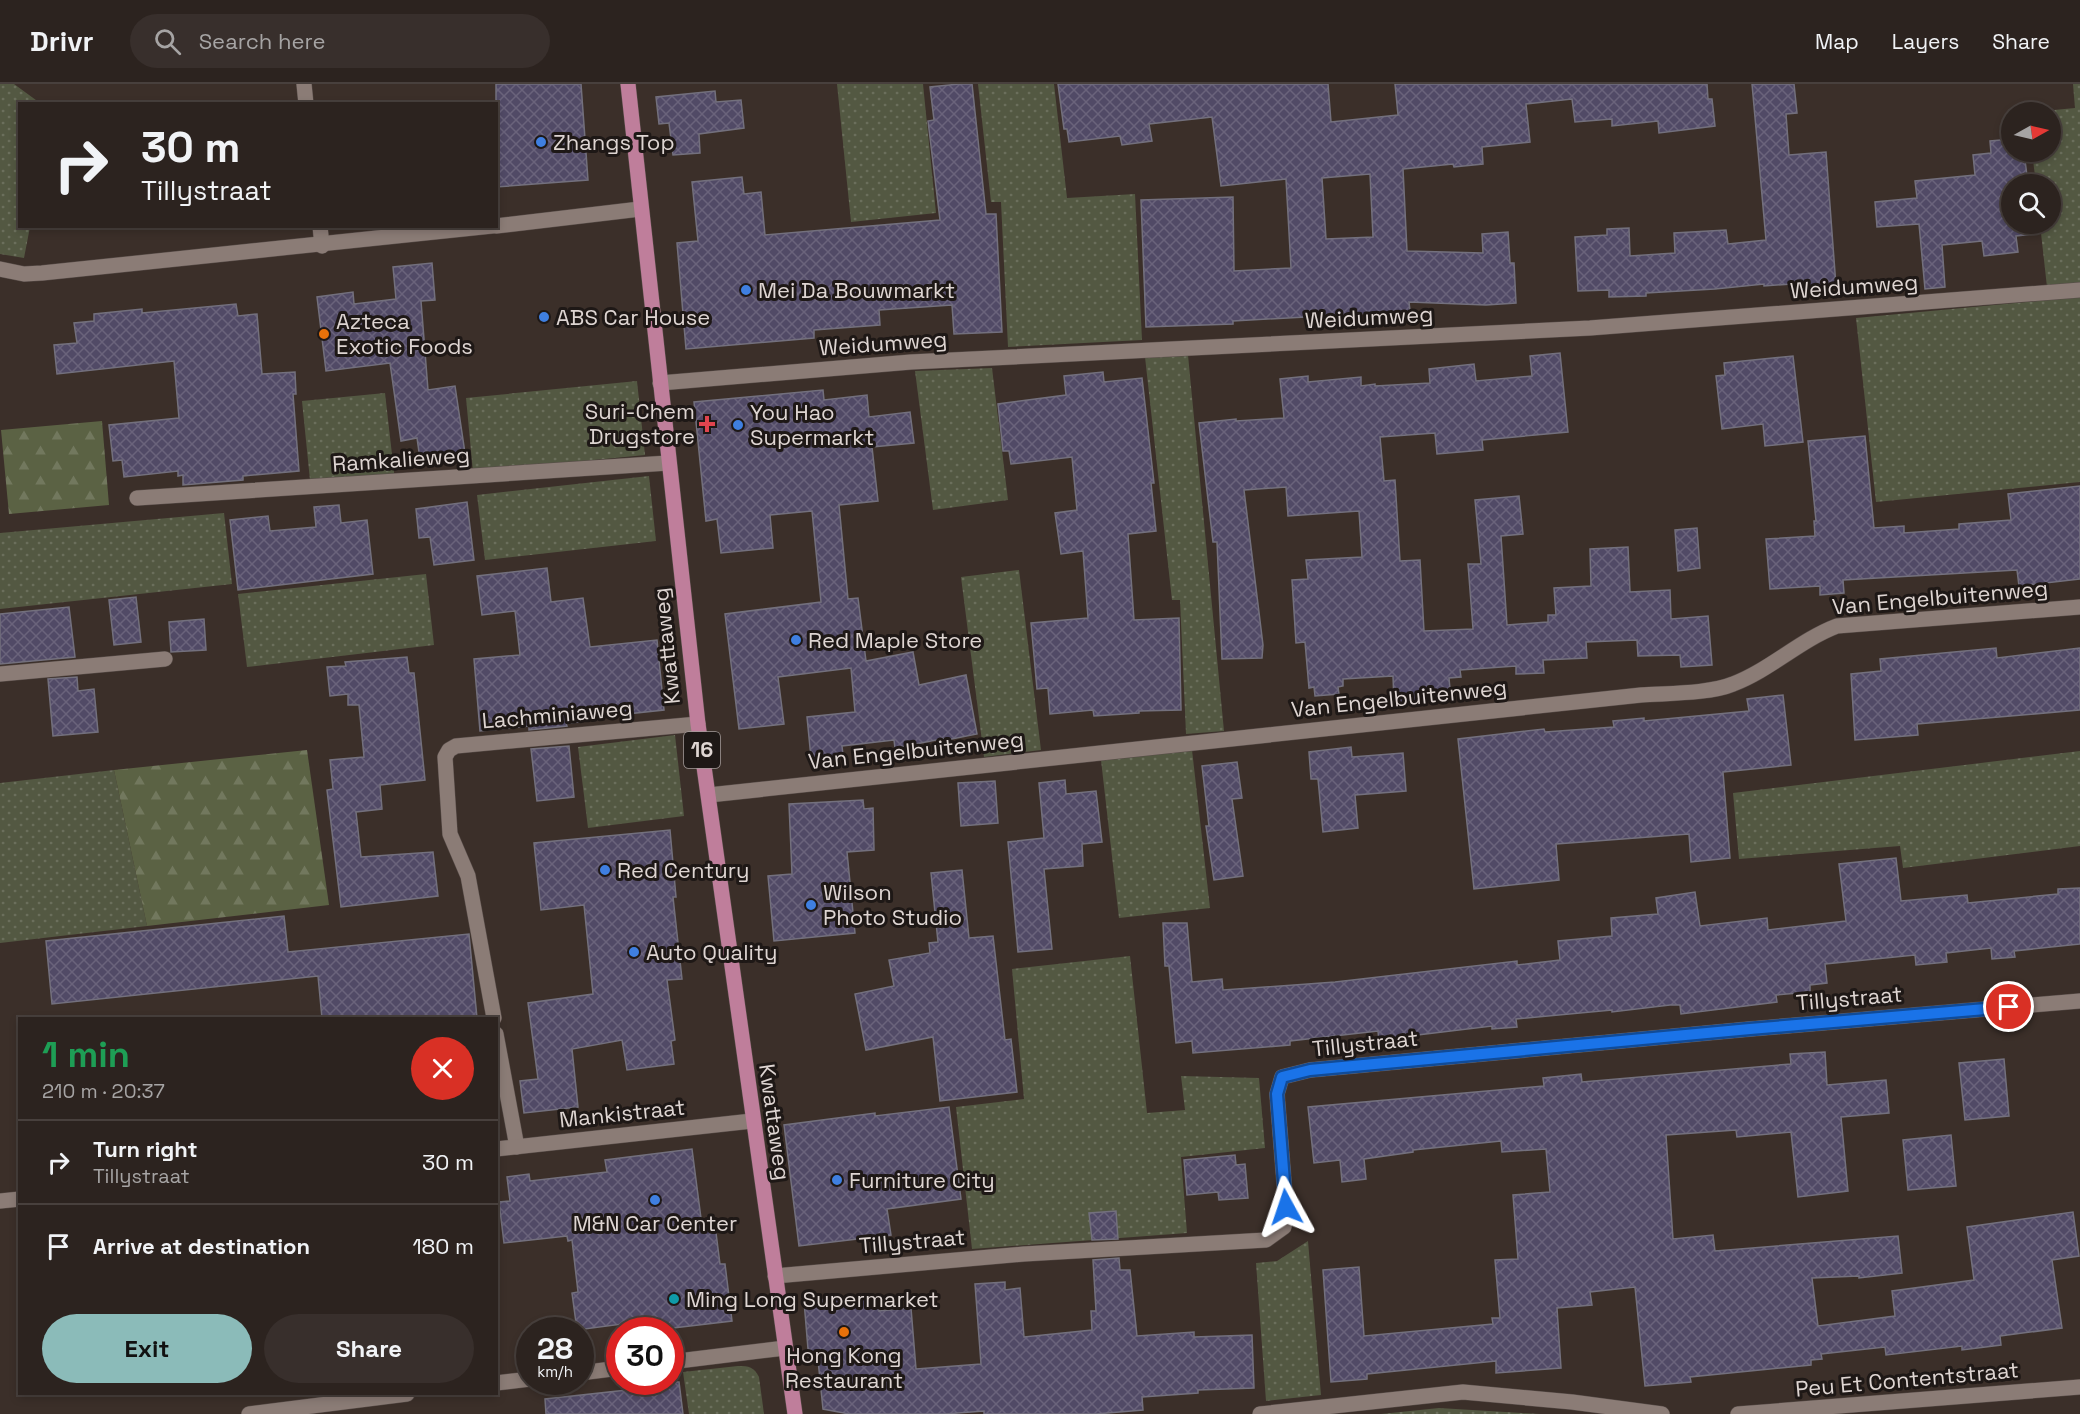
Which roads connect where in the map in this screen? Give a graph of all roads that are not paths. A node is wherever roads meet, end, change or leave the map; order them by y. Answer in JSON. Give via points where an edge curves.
{"nodes":[{"id":1,"x":304,"y":84,"type":"edge"},
{"id":2,"x":628,"y":84,"type":"edge"},
{"id":3,"x":306,"y":102,"type":"edge"},
{"id":4,"x":640,"y":210,"type":"junction"},
{"id":5,"x":498,"y":226,"type":"edge"},
{"id":6,"x":320,"y":228,"type":"edge"},
{"id":7,"x":477,"y":228,"type":"edge"},
{"id":8,"x":322,"y":246,"type":"junction"},
{"id":9,"x":0,"y":268,"type":"edge"},
{"id":10,"x":2080,"y":290,"type":"edge"},
{"id":11,"x":660,"y":383,"type":"junction"},
{"id":12,"x":668,"y":463,"type":"junction"},
{"id":13,"x":137,"y":498,"type":"dead end"},
{"id":14,"x":2080,"y":607,"type":"edge"},
{"id":15,"x":165,"y":660,"type":"dead end"},
{"id":16,"x":0,"y":674,"type":"edge"},
{"id":17,"x":698,"y":724,"type":"junction"},
{"id":18,"x":709,"y":795,"type":"junction"},
{"id":19,"x":2080,"y":1001,"type":"edge"},
{"id":20,"x":494,"y":1017,"type":"edge"},
{"id":21,"x":498,"y":1045,"type":"edge"},
{"id":22,"x":752,"y":1121,"type":"junction"},
{"id":23,"x":517,"y":1147,"type":"junction"},
{"id":24,"x":498,"y":1149,"type":"edge"},
{"id":25,"x":18,"y":1199,"type":"edge"},
{"id":26,"x":0,"y":1201,"type":"edge"},
{"id":27,"x":775,"y":1276,"type":"junction"},
{"id":28,"x":784,"y":1348,"type":"junction"},
{"id":29,"x":684,"y":1360,"type":"edge"},
{"id":30,"x":516,"y":1381,"type":"edge"},
{"id":31,"x":498,"y":1383,"type":"edge"},
{"id":32,"x":2080,"y":1388,"type":"edge"},
{"id":33,"x":399,"y":1395,"type":"edge"},
{"id":34,"x":249,"y":1414,"type":"edge"},
{"id":35,"x":795,"y":1414,"type":"edge"},
{"id":36,"x":1260,"y":1414,"type":"edge"},
{"id":37,"x":1662,"y":1414,"type":"edge"},
{"id":38,"x":1738,"y":1414,"type":"edge"}],
"edges":[{"from":1,"to":3,"type":"street"},
{"from":2,"to":4,"type":"main road","name":"Kwattaweg","number":"16"},
{"from":4,"to":5,"type":"street"},
{"from":4,"to":11,"type":"main road","name":"Kwattaweg","number":"16"},
{"from":6,"to":8,"type":"street"},
{"from":7,"to":8,"type":"street"},
{"from":8,"to":9,"type":"street","via":[[42,273],[24,274]]},
{"from":10,"to":11,"type":"street","name":"Weidumweg","via":[[1590,328],[911,362]]},
{"from":11,"to":12,"type":"main road","name":"Kwattaweg","number":"16"},
{"from":12,"to":13,"type":"street","name":"Ramkalieweg"},
{"from":12,"to":17,"type":"main road","name":"Kwattaweg","number":"16"},
{"from":14,"to":18,"type":"street","name":"Van Engelbuitenweg","via":[[1837,626],[1745,679],[1719,688]]},
{"from":15,"to":16,"type":"street"},
{"from":17,"to":18,"type":"main road","name":"Kwattaweg","number":"16"},
{"from":17,"to":20,"type":"street","name":"Lachminiaweg","via":[[456,746],[449,750],[445,758],[450,834],[468,876]]},
{"from":18,"to":22,"type":"main road","name":"Kwattaweg","number":"16"},
{"from":19,"to":27,"type":"street","name":"Tillystraat","via":[[1310,1070],[1282,1077],[1277,1094],[1286,1207],[1284,1227],[1266,1240],[1024,1254]]},
{"from":21,"to":23,"type":"street"},
{"from":22,"to":23,"type":"street","name":"Mankistraat"},
{"from":22,"to":27,"type":"main road","name":"Kwattaweg","number":"16"},
{"from":23,"to":24,"type":"street","name":"Mankistraat"},
{"from":25,"to":26,"type":"street"},
{"from":27,"to":28,"type":"main road","name":"Kwattaweg","number":"16"},
{"from":28,"to":29,"type":"street"},
{"from":28,"to":35,"type":"main road","name":"Kwattaweg","number":"16"},
{"from":30,"to":31,"type":"street"},
{"from":32,"to":38,"type":"street","name":"Peu Et Contentstraat"},
{"from":33,"to":34,"type":"street"},
{"from":36,"to":37,"type":"street","via":[[1463,1392]]}]}
